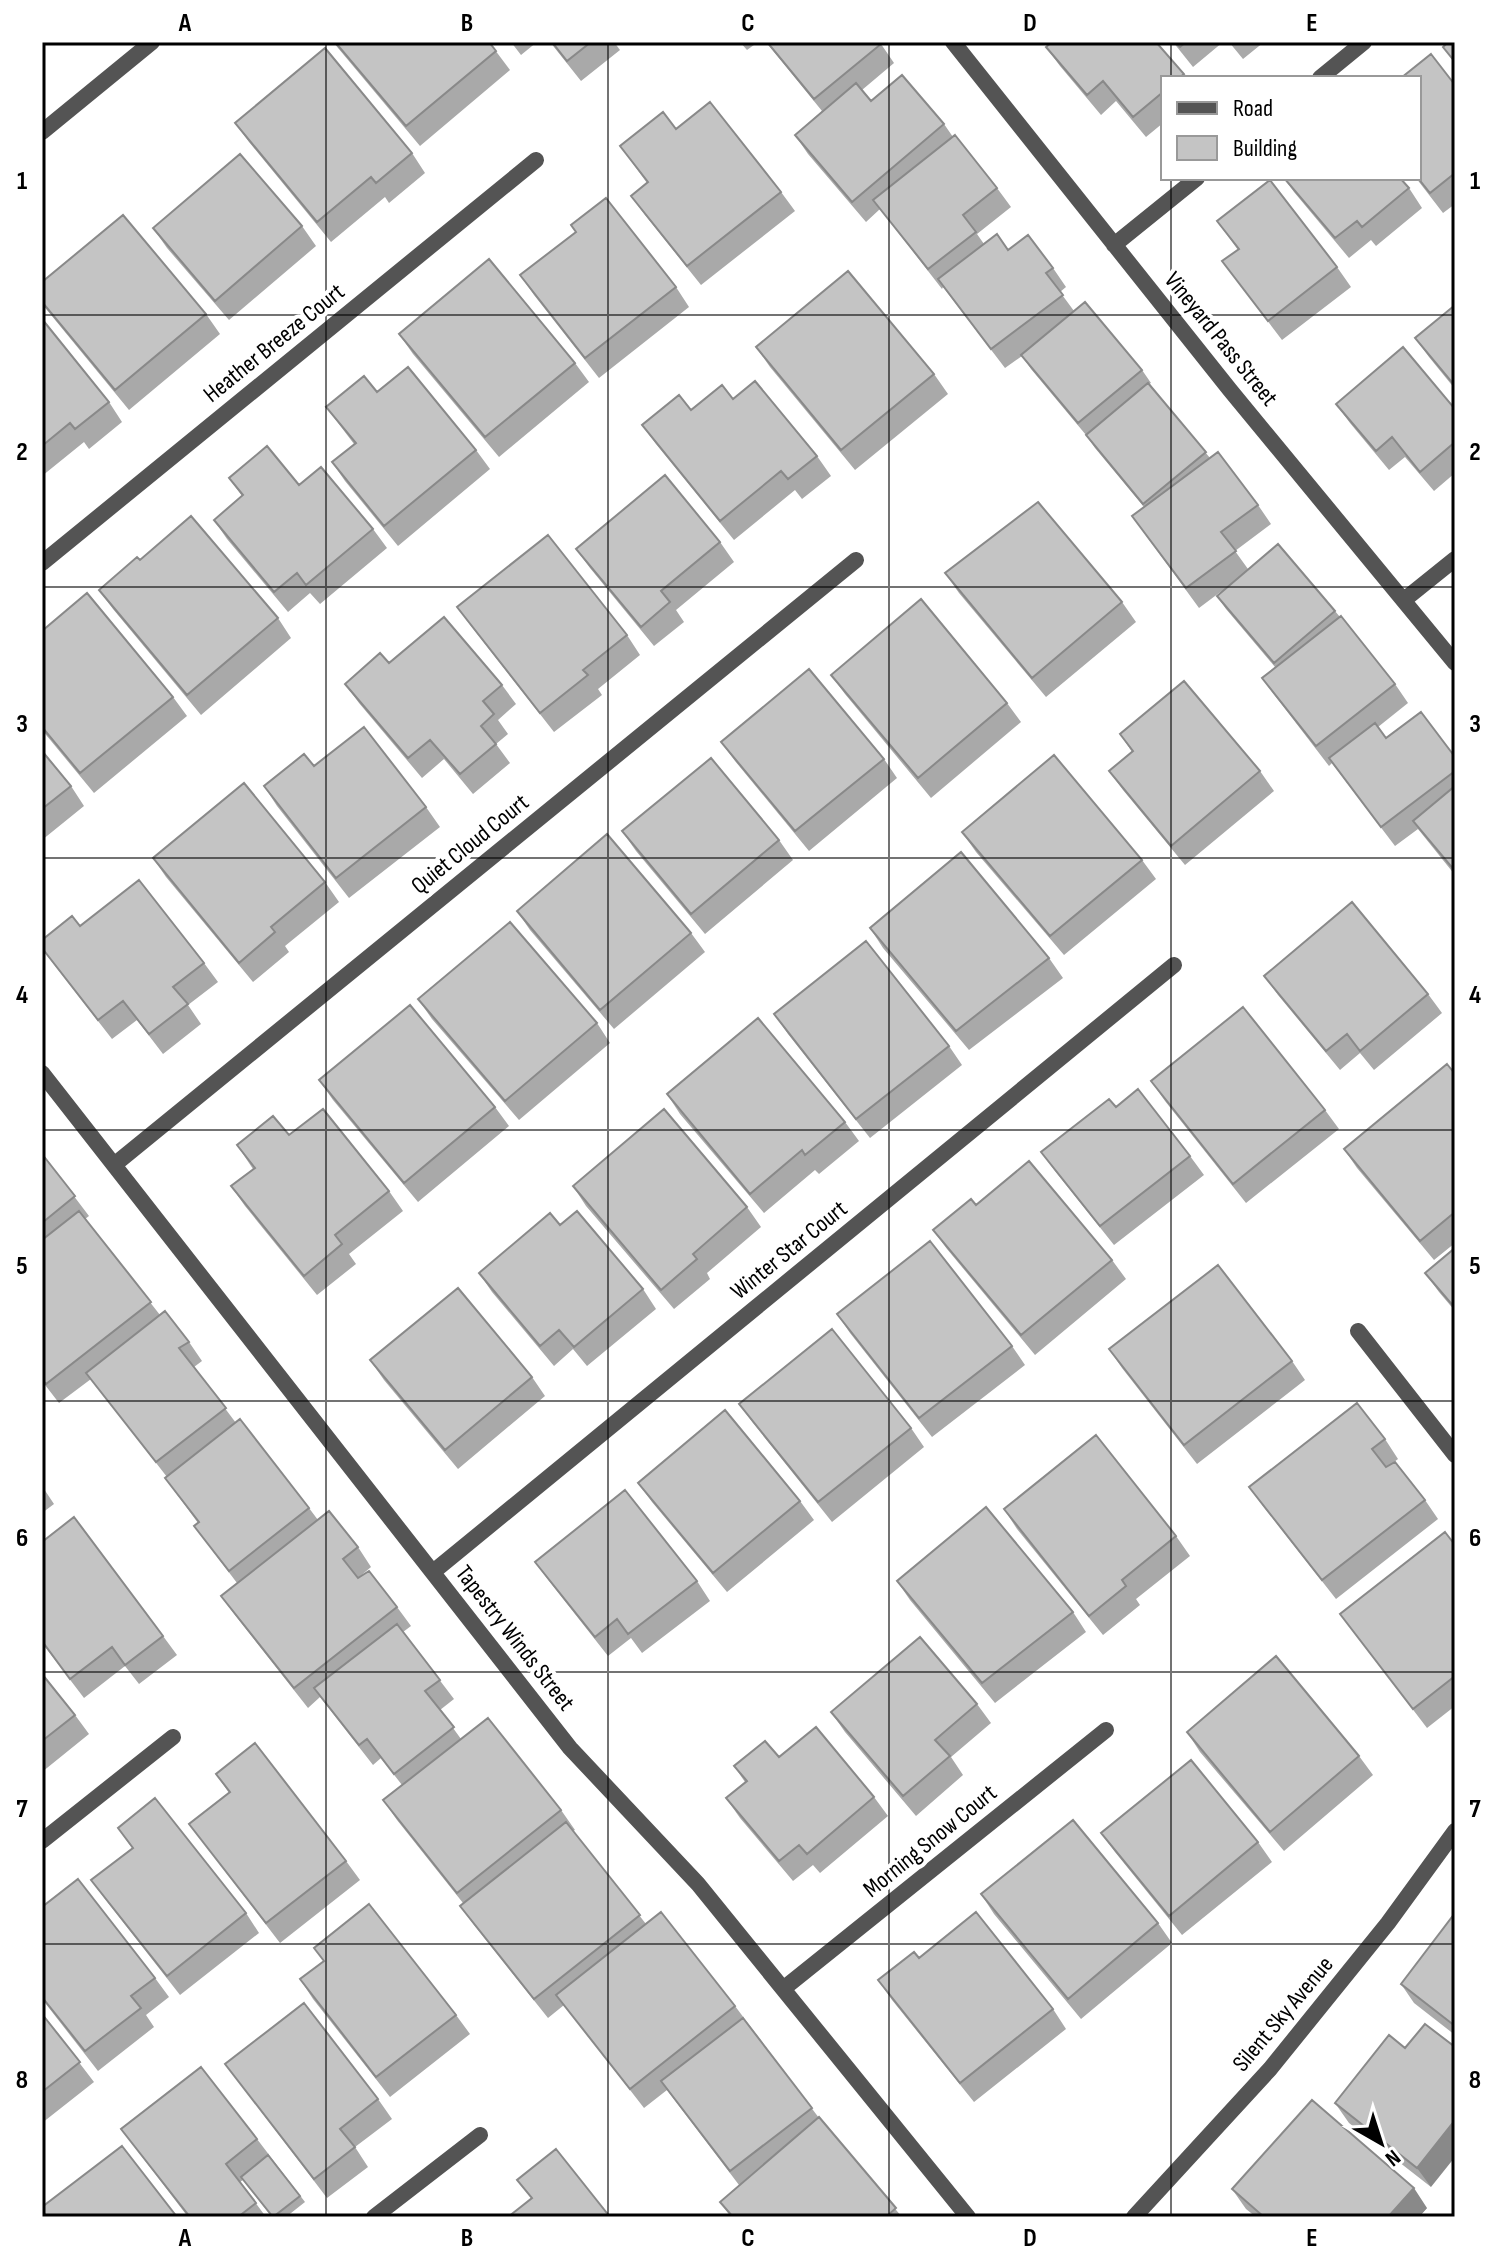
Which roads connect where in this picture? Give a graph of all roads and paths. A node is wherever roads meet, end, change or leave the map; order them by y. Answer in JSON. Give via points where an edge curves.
{"nodes":[{"id":1,"x":152,"y":42,"type":"edge"},
{"id":2,"x":953,"y":42,"type":"edge"},
{"id":3,"x":1364,"y":42,"type":"edge"},
{"id":4,"x":1322,"y":76,"type":"edge"},
{"id":5,"x":42,"y":132,"type":"edge"},
{"id":6,"x":536,"y":160,"type":"dead end"},
{"id":7,"x":1195,"y":180,"type":"edge"},
{"id":8,"x":1114,"y":245,"type":"junction"},
{"id":9,"x":1455,"y":559,"type":"edge"},
{"id":10,"x":856,"y":560,"type":"dead end"},
{"id":11,"x":42,"y":563,"type":"edge"},
{"id":12,"x":1404,"y":600,"type":"junction"},
{"id":13,"x":1455,"y":663,"type":"edge"},
{"id":14,"x":1174,"y":965,"type":"dead end"},
{"id":15,"x":42,"y":1073,"type":"edge"},
{"id":16,"x":114,"y":1165,"type":"junction"},
{"id":17,"x":1358,"y":1331,"type":"dead end"},
{"id":18,"x":1455,"y":1455,"type":"edge"},
{"id":19,"x":433,"y":1572,"type":"junction"},
{"id":20,"x":1106,"y":1730,"type":"dead end"},
{"id":21,"x":173,"y":1737,"type":"dead end"},
{"id":22,"x":1455,"y":1831,"type":"edge"},
{"id":23,"x":42,"y":1841,"type":"edge"},
{"id":24,"x":783,"y":1989,"type":"junction"},
{"id":25,"x":480,"y":2135,"type":"dead end"},
{"id":26,"x":374,"y":2217,"type":"edge"},
{"id":27,"x":968,"y":2217,"type":"edge"},
{"id":28,"x":1134,"y":2217,"type":"edge"}],
"edges":[{"from":1,"to":5,"type":"street"},
{"from":2,"to":8,"type":"street","name":"Vineyard Pass Street"},
{"from":3,"to":4,"type":"street"},
{"from":6,"to":11,"type":"street","name":"Heather Breeze Court"},
{"from":7,"to":8,"type":"street"},
{"from":8,"to":12,"type":"street","name":"Vineyard Pass Street"},
{"from":9,"to":12,"type":"street"},
{"from":10,"to":16,"type":"street","name":"Quiet Cloud Court"},
{"from":12,"to":13,"type":"street","name":"Vineyard Pass Street"},
{"from":14,"to":19,"type":"street","name":"Winter Star Court"},
{"from":15,"to":16,"type":"street","name":"Tapestry Winds Street"},
{"from":16,"to":19,"type":"street","name":"Tapestry Winds Street"},
{"from":17,"to":18,"type":"street"},
{"from":19,"to":24,"type":"street","name":"Tapestry Winds Street","via":[[570,1748],[698,1884]]},
{"from":20,"to":24,"type":"street","name":"Morning Snow Court"},
{"from":21,"to":23,"type":"street"},
{"from":22,"to":28,"type":"street","name":"Silent Sky Avenue","via":[[1270,2069]]},
{"from":24,"to":27,"type":"street","name":"Tapestry Winds Street"},
{"from":25,"to":26,"type":"street"}]}
